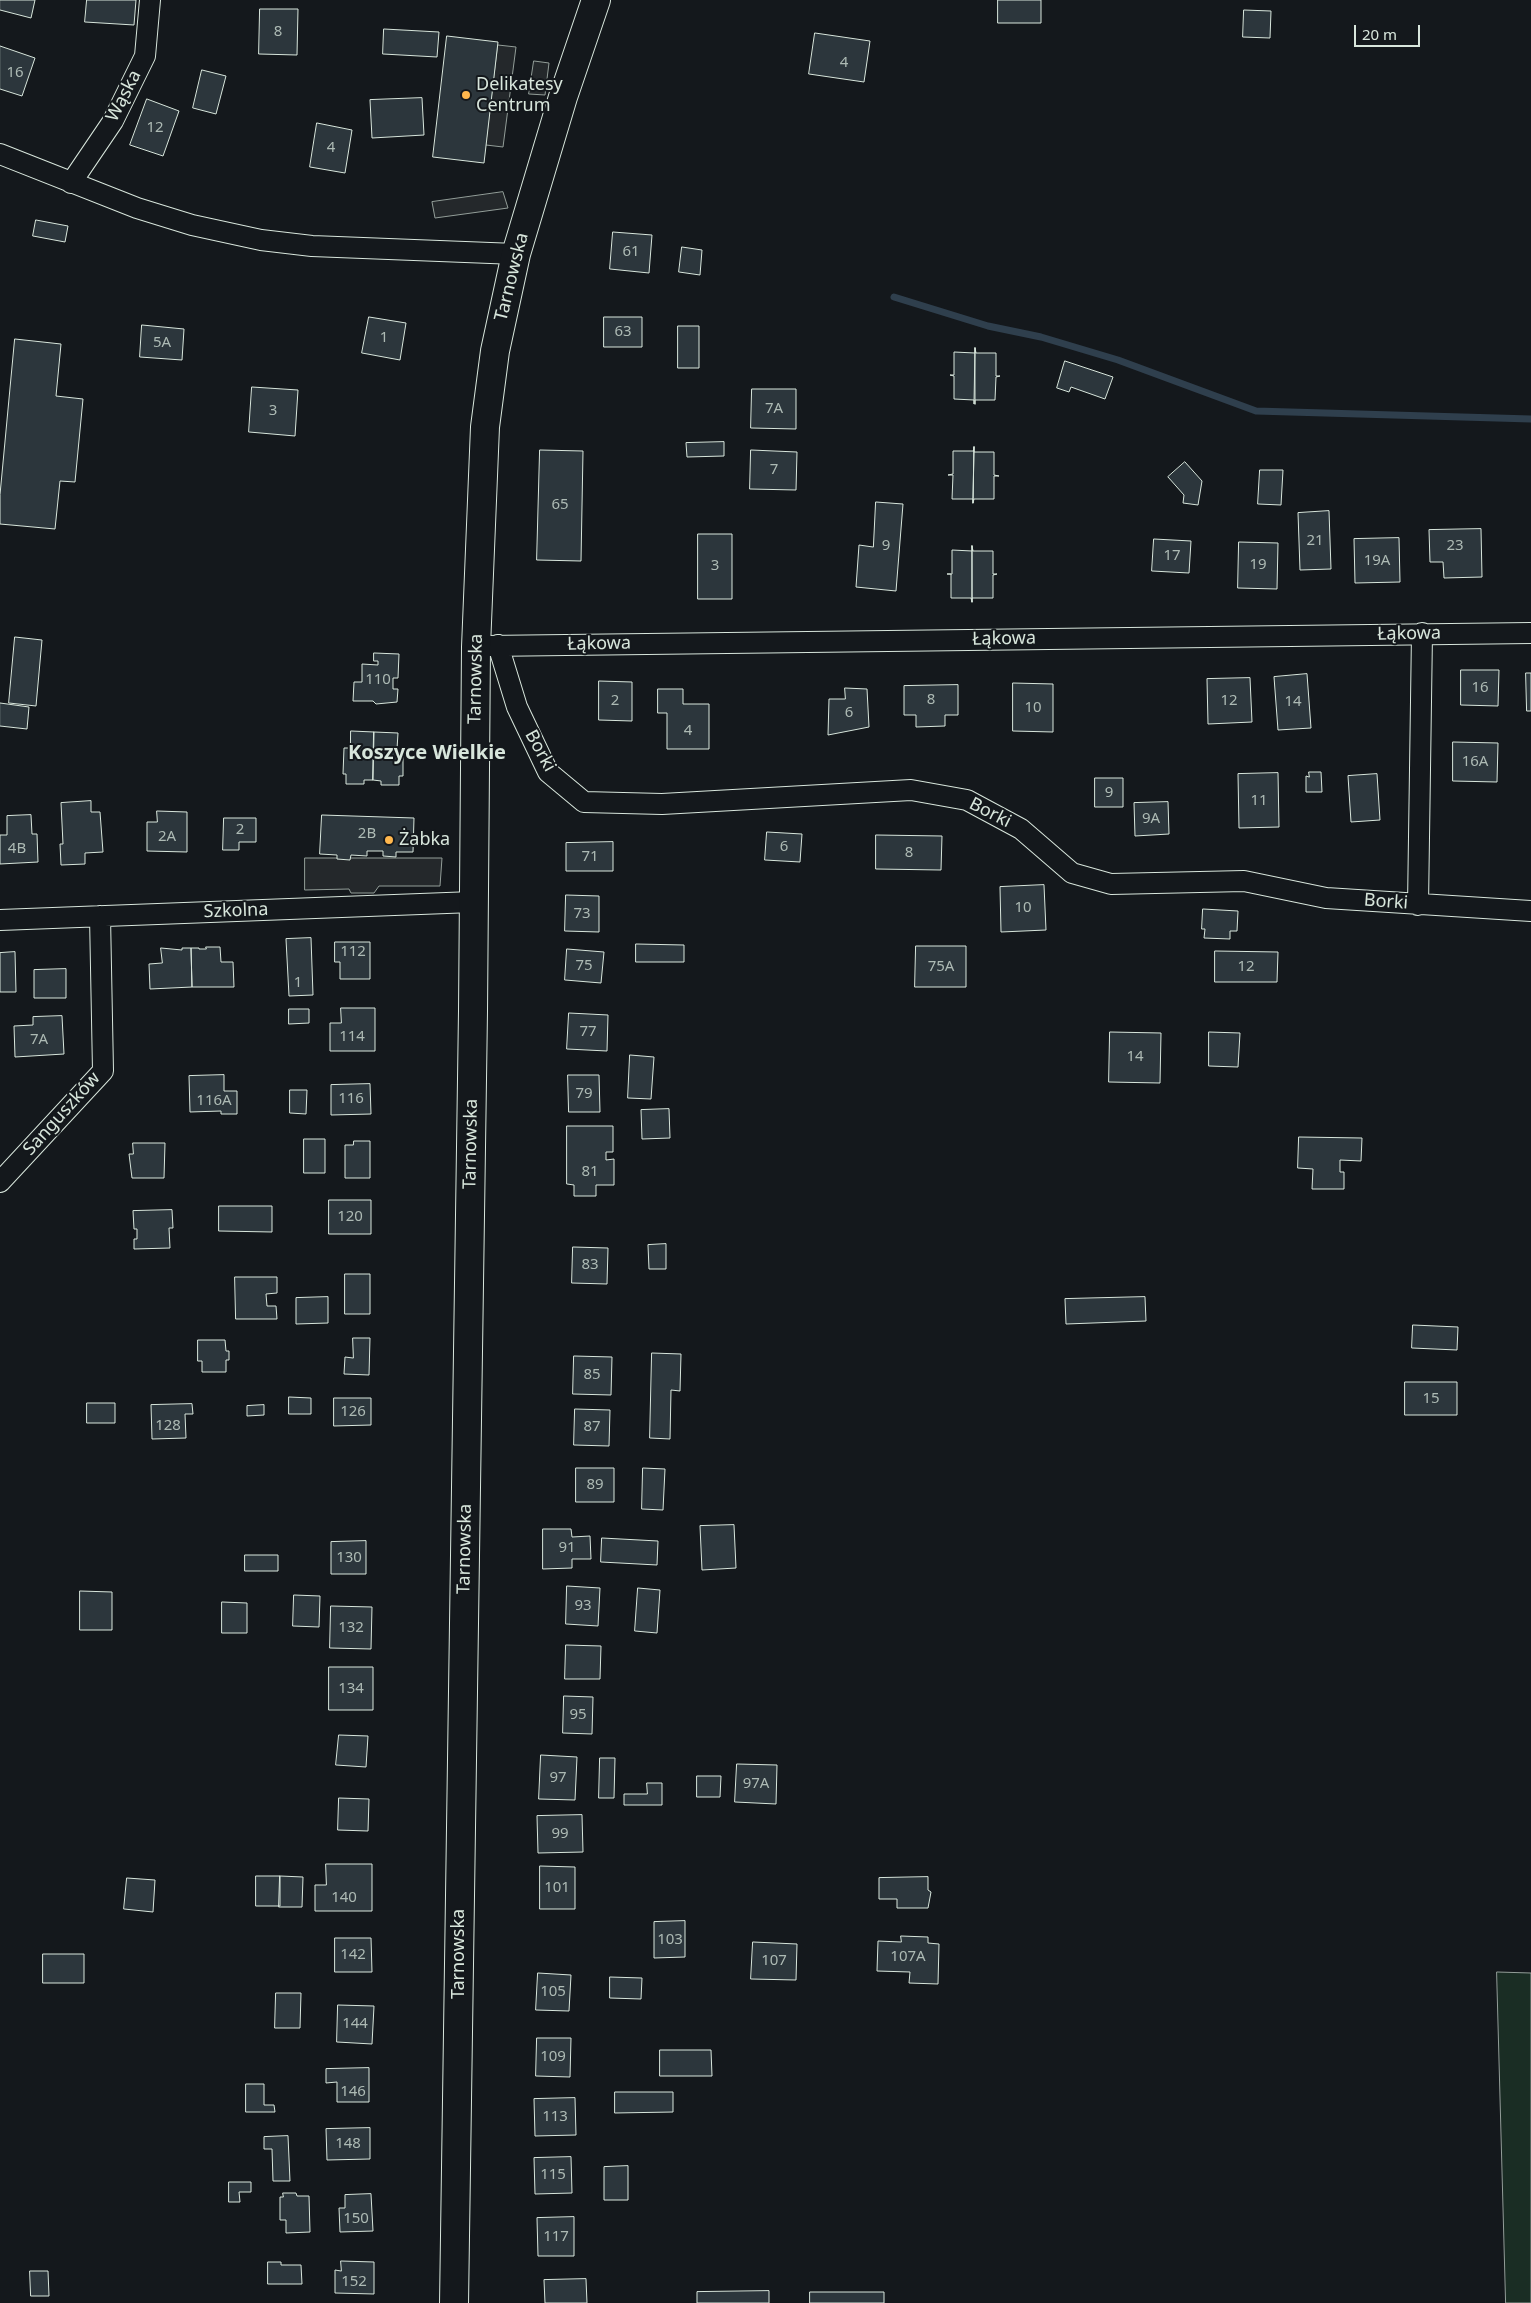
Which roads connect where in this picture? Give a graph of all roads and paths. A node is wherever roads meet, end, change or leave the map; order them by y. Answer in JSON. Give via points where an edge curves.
{"nodes":[{"id":1,"x":150,"y":0,"type":"edge"},
{"id":2,"x":596,"y":0,"type":"edge"},
{"id":3,"x":0,"y":154,"type":"edge"},
{"id":4,"x":71,"y":183,"type":"junction"},
{"id":5,"x":516,"y":254,"type":"junction"},
{"id":6,"x":1422,"y":633,"type":"junction"},
{"id":7,"x":1531,"y":633,"type":"edge"},
{"id":8,"x":487,"y":646,"type":"junction"},
{"id":9,"x":473,"y":902,"type":"junction"},
{"id":10,"x":1418,"y":905,"type":"junction"},
{"id":11,"x":1531,"y":911,"type":"edge"},
{"id":12,"x":100,"y":916,"type":"junction"},
{"id":13,"x":0,"y":920,"type":"edge"},
{"id":14,"x":0,"y":1182,"type":"edge"},
{"id":15,"x":454,"y":2303,"type":"edge"}],
"edges":[{"from":1,"to":4,"type":"street","name":"Wąska","via":[[145,56],[113,121]]},
{"from":2,"to":5,"type":"street","name":"Tarnowska"},
{"from":3,"to":4,"type":"street"},
{"from":4,"to":5,"type":"street","via":[[192,225],[261,240],[312,246]]},
{"from":5,"to":8,"type":"street","name":"Tarnowska","via":[[495,351],[485,427]]},
{"from":6,"to":7,"type":"street","name":"Łąkowa"},
{"from":6,"to":8,"type":"street","name":"Łąkowa"},
{"from":6,"to":10,"type":"street"},
{"from":8,"to":9,"type":"street","name":"Tarnowska"},
{"from":8,"to":10,"type":"street","name":"Borki","via":[[548,772],[584,802],[662,804],[911,790],[967,800],[1021,829],[1072,873],[1111,884],[1244,881],[1326,898]]},
{"from":9,"to":12,"type":"street","name":"Szkolna"},
{"from":9,"to":15,"type":"street","name":"Tarnowska"},
{"from":10,"to":11,"type":"street","name":"Borki"},
{"from":12,"to":13,"type":"street","name":"Szkolna"},
{"from":12,"to":14,"type":"street","name":"Sanguszków","via":[[103,1071]]}]}
